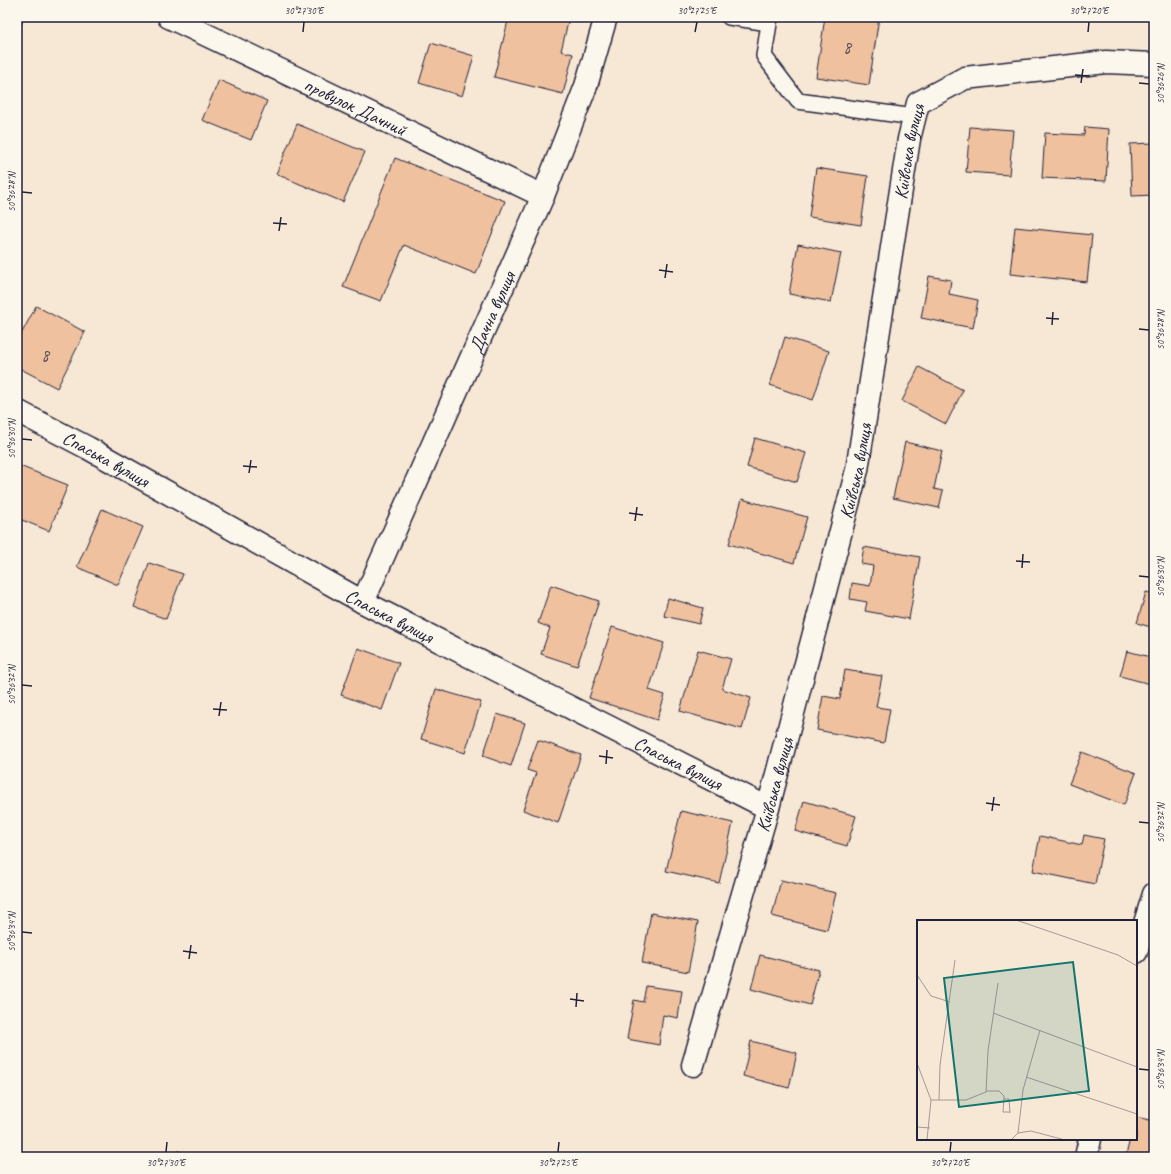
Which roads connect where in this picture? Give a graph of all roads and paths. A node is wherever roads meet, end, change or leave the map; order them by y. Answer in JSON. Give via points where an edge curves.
{"nodes":[{"id":1,"x":169,"y":17,"type":"edge"},
{"id":2,"x":606,"y":17,"type":"edge"},
{"id":3,"x":729,"y":17,"type":"edge"},
{"id":4,"x":769,"y":20,"type":"edge"},
{"id":5,"x":1154,"y":64,"type":"edge"},
{"id":6,"x":914,"y":117,"type":"junction"},
{"id":7,"x":543,"y":196,"type":"junction"},
{"id":8,"x":17,"y":411,"type":"edge"},
{"id":9,"x":363,"y":602,"type":"junction"},
{"id":10,"x":768,"y":808,"type":"junction"},
{"id":11,"x":1154,"y":894,"type":"edge"},
{"id":12,"x":1142,"y":952,"type":"edge"},
{"id":13,"x":693,"y":1065,"type":"dead end"},
{"id":14,"x":1090,"y":1140,"type":"edge"},
{"id":15,"x":1086,"y":1157,"type":"edge"}],
"edges":[{"from":1,"to":7,"type":"street","name":"провулок Дачний"},
{"from":2,"to":7,"type":"street","name":"Дачна вулиця","via":[[586,86]]},
{"from":3,"to":4,"type":"lane"},
{"from":4,"to":6,"type":"lane","via":[[764,56],[798,100]]},
{"from":5,"to":6,"type":"street","name":"Київська вулиця","via":[[1106,62],[965,78],[918,103]]},
{"from":6,"to":10,"type":"street","name":"Київська вулиця","via":[[907,147],[857,470]]},
{"from":7,"to":9,"type":"street","name":"Дачна вулиця"},
{"from":8,"to":9,"type":"street","name":"Спаська вулиця"},
{"from":9,"to":10,"type":"street","name":"Спаська вулиця"},
{"from":10,"to":13,"type":"street","name":"Київська вулиця"},
{"from":11,"to":12,"type":"street"},
{"from":14,"to":15,"type":"street"}]}
